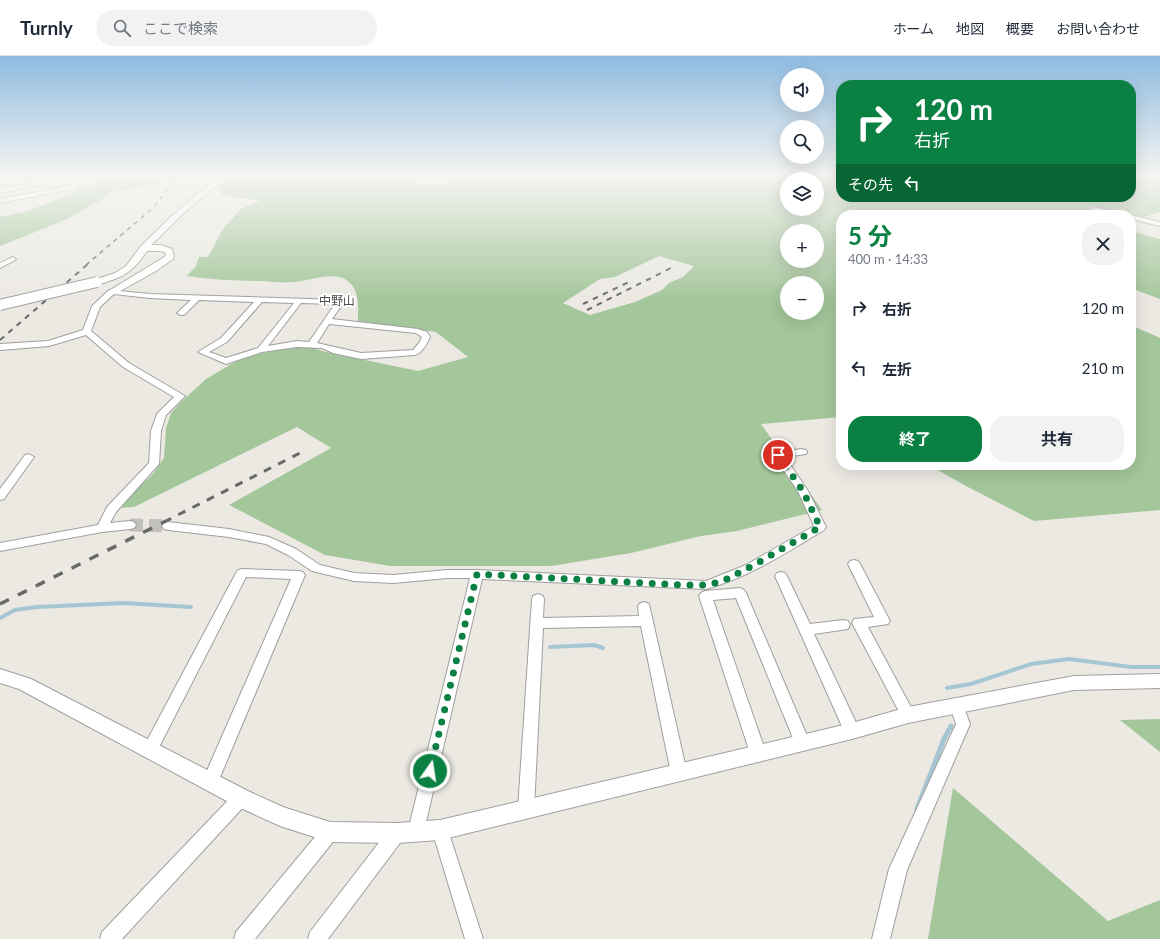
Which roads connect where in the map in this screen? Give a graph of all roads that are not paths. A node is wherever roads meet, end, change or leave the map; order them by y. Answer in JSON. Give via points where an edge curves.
{"nodes":[{"id":1,"x":175,"y":218,"type":"edge"},
{"id":2,"x":1136,"y":218,"type":"edge"},
{"id":3,"x":1160,"y":224,"type":"edge"},
{"id":4,"x":144,"y":248,"type":"junction"},
{"id":5,"x":13,"y":259,"type":"dead end"},
{"id":6,"x":0,"y":266,"type":"edge"},
{"id":7,"x":112,"y":292,"type":"junction"},
{"id":8,"x":198,"y":297,"type":"junction"},
{"id":9,"x":260,"y":299,"type":"junction"},
{"id":10,"x":299,"y":301,"type":"junction"},
{"id":11,"x":0,"y":305,"type":"edge"},
{"id":12,"x":181,"y":313,"type":"dead end"},
{"id":13,"x":327,"y":321,"type":"junction"},
{"id":14,"x":87,"y":332,"type":"junction"},
{"id":15,"x":312,"y":345,"type":"junction"},
{"id":16,"x":0,"y":347,"type":"edge"},
{"id":17,"x":260,"y":350,"type":"junction"},
{"id":18,"x":802,"y":452,"type":"dead end"},
{"id":19,"x":29,"y":456,"type":"dead end"},
{"id":20,"x":0,"y":497,"type":"edge"},
{"id":21,"x":130,"y":525,"type":"tunnel mouth"},
{"id":22,"x":168,"y":526,"type":"tunnel mouth"},
{"id":23,"x":102,"y":528,"type":"junction"},
{"id":24,"x":0,"y":548,"type":"edge"},
{"id":25,"x":854,"y":564,"type":"dead end"},
{"id":26,"x":477,"y":574,"type":"junction"},
{"id":27,"x":781,"y":576,"type":"dead end"},
{"id":28,"x":538,"y":599,"type":"dead end"},
{"id":29,"x":537,"y":623,"type":"junction"},
{"id":30,"x":843,"y":626,"type":"dead end"},
{"id":31,"x":805,"y":630,"type":"junction"},
{"id":32,"x":0,"y":676,"type":"edge"},
{"id":33,"x":1160,"y":681,"type":"edge"},
{"id":34,"x":957,"y":706,"type":"junction"},
{"id":35,"x":908,"y":715,"type":"junction"},
{"id":36,"x":852,"y":731,"type":"junction"},
{"id":37,"x":802,"y":743,"type":"junction"},
{"id":38,"x":150,"y":750,"type":"junction"},
{"id":39,"x":758,"y":753,"type":"junction"},
{"id":40,"x":679,"y":773,"type":"junction"},
{"id":41,"x":210,"y":782,"type":"junction"},
{"id":42,"x":241,"y":798,"type":"junction"},
{"id":43,"x":526,"y":809,"type":"junction"},
{"id":44,"x":440,"y":830,"type":"junction"},
{"id":45,"x":330,"y":832,"type":"junction"},
{"id":46,"x":406,"y":832,"type":"junction"},
{"id":47,"x":109,"y":939,"type":"edge"},
{"id":48,"x":243,"y":939,"type":"edge"},
{"id":49,"x":317,"y":939,"type":"edge"},
{"id":50,"x":474,"y":939,"type":"edge"},
{"id":51,"x":881,"y":939,"type":"edge"}],
"edges":[{"from":1,"to":4,"type":"street"},
{"from":2,"to":3,"type":"street"},
{"from":4,"to":7,"type":"street","via":[[161,248],[169,251],[170,257]]},
{"from":4,"to":11,"type":"street","bridge":true,"via":[[125,271],[97,282]]},
{"from":5,"to":6,"type":"street"},
{"from":7,"to":8,"type":"street"},
{"from":7,"to":14,"type":"street","via":[[96,306]]},
{"from":8,"to":9,"type":"street"},
{"from":8,"to":12,"type":"street"},
{"from":9,"to":10,"type":"street"},
{"from":9,"to":17,"type":"street","via":[[224,340],[202,352],[226,361]]},
{"from":10,"to":13,"type":"street","via":[[340,302]]},
{"from":10,"to":17,"type":"street"},
{"from":13,"to":15,"type":"street"},
{"from":13,"to":15,"type":"street","via":[[418,331],[426,337],[415,352],[383,355],[361,356]]},
{"from":14,"to":16,"type":"street","via":[[49,343]]},
{"from":14,"to":23,"type":"street","via":[[126,365],[180,396],[162,414],[156,431],[154,464],[111,510]]},
{"from":15,"to":17,"type":"street","via":[[297,344]]},
{"from":18,"to":26,"type":"street","via":[[778,455],[803,491],[820,527],[723,581],[706,585],[682,585]]},
{"from":19,"to":20,"type":"street"},
{"from":21,"to":23,"type":"street"},
{"from":22,"to":26,"type":"street","via":[[230,532],[269,541],[316,568],[354,578],[393,579]]},
{"from":23,"to":24,"type":"street"},
{"from":25,"to":35,"type":"street","via":[[883,621],[859,623]]},
{"from":26,"to":46,"type":"street"},
{"from":27,"to":31,"type":"street"},
{"from":28,"to":29,"type":"street"},
{"from":29,"to":40,"type":"street","via":[[645,614]]},
{"from":29,"to":43,"type":"street"},
{"from":30,"to":31,"type":"street"},
{"from":31,"to":36,"type":"street"},
{"from":32,"to":38,"type":"street","via":[[25,684]]},
{"from":33,"to":34,"type":"street","via":[[1074,683]]},
{"from":34,"to":35,"type":"street"},
{"from":34,"to":51,"type":"street","via":[[963,724],[898,869]]},
{"from":35,"to":36,"type":"street"},
{"from":36,"to":37,"type":"street"},
{"from":37,"to":39,"type":"street"},
{"from":37,"to":39,"type":"street","via":[[740,593],[705,596]]},
{"from":38,"to":41,"type":"street"},
{"from":38,"to":41,"type":"street","via":[[242,573],[299,575]]},
{"from":39,"to":40,"type":"street"},
{"from":40,"to":43,"type":"street"},
{"from":41,"to":42,"type":"street"},
{"from":42,"to":45,"type":"street","via":[[280,816]]},
{"from":42,"to":47,"type":"street"},
{"from":43,"to":44,"type":"street"},
{"from":44,"to":46,"type":"street"},
{"from":44,"to":50,"type":"street"},
{"from":45,"to":46,"type":"street"},
{"from":45,"to":48,"type":"street"},
{"from":46,"to":49,"type":"street"}]}
